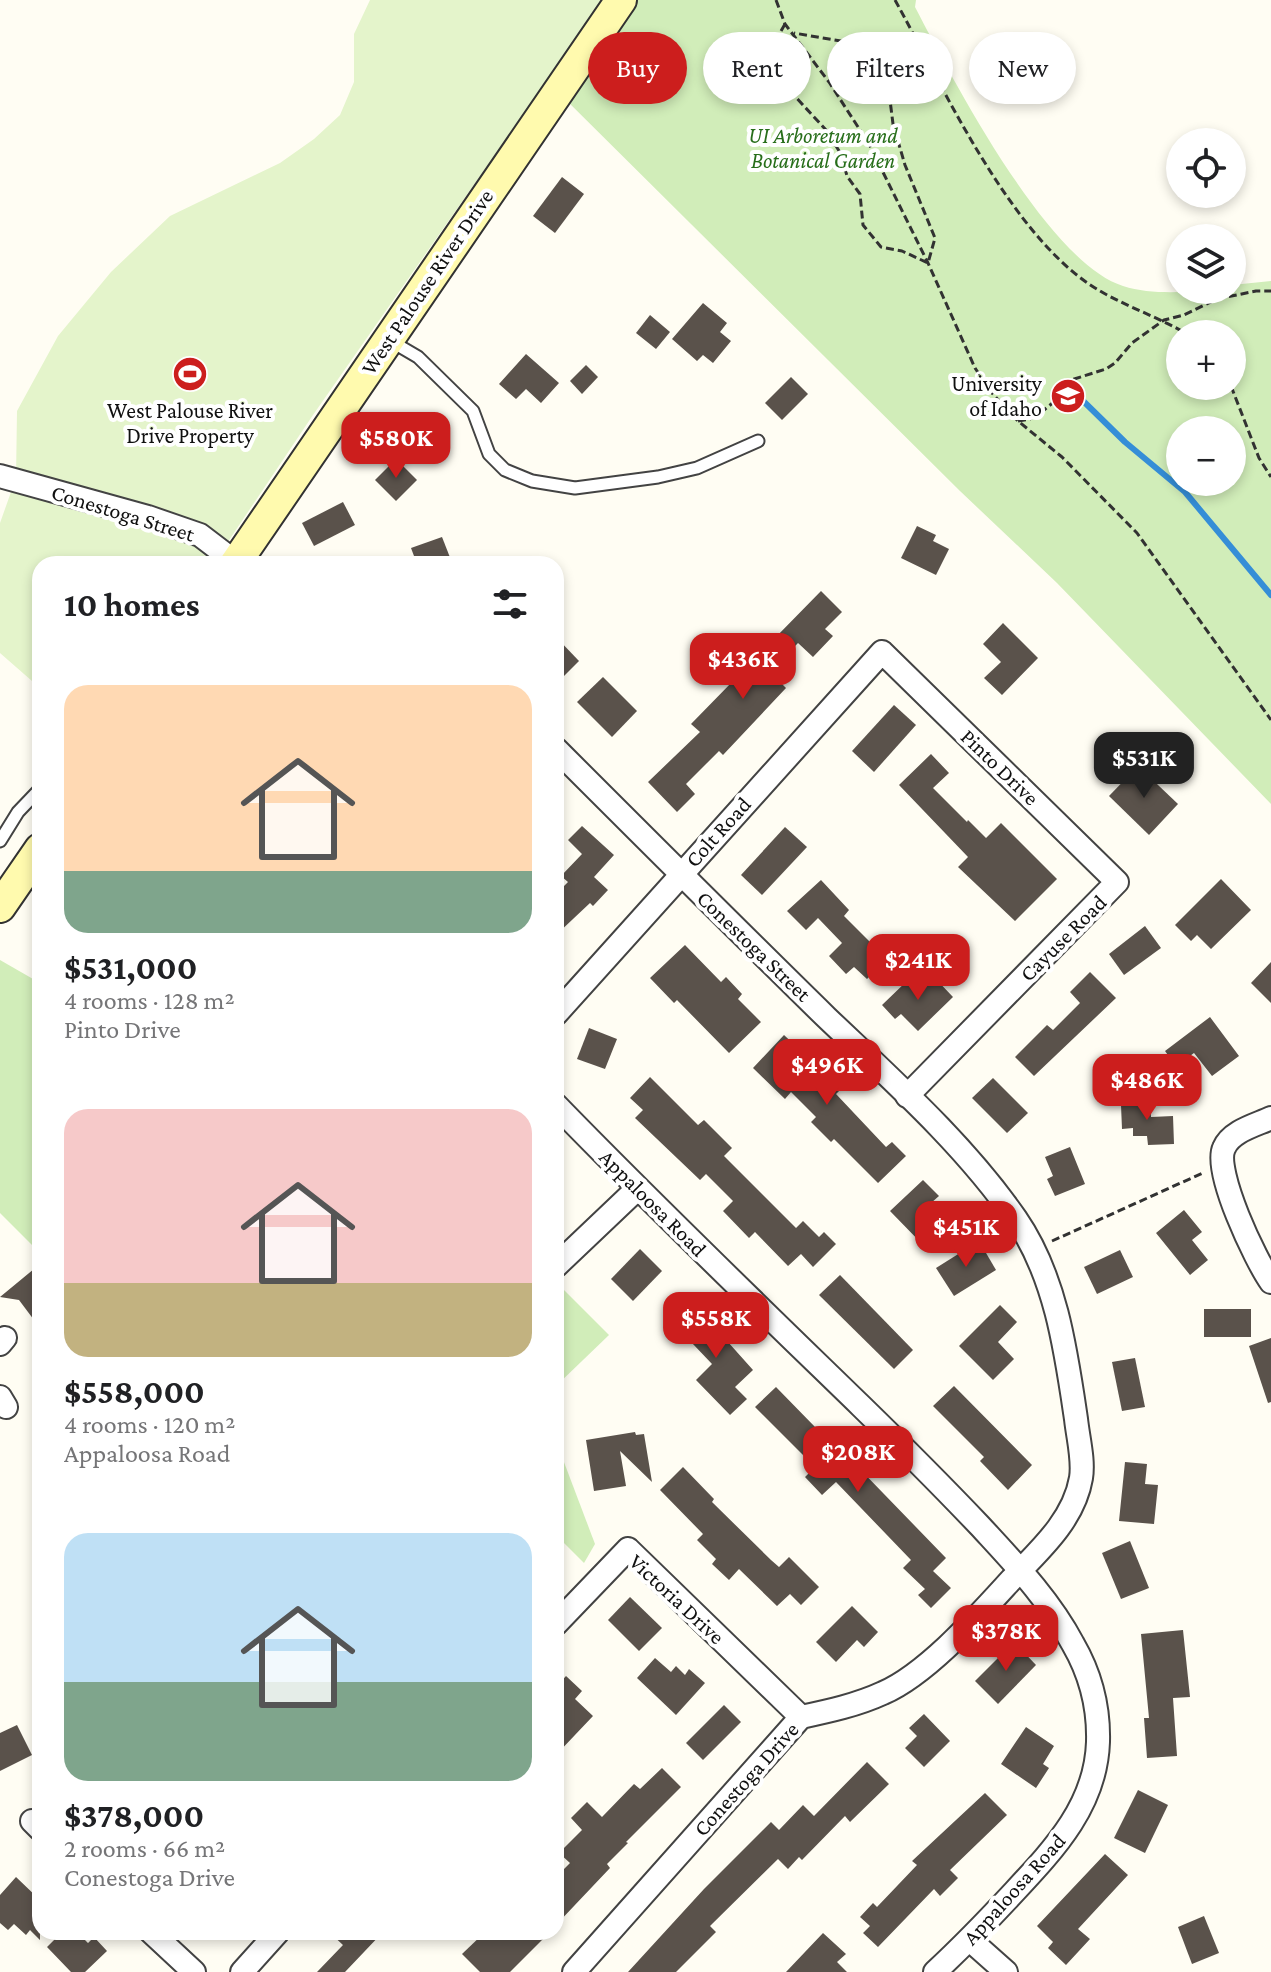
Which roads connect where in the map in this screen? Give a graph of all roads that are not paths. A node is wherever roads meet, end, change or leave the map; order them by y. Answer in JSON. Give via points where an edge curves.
{"nodes":[{"id":1,"x":621,"y":0,"type":"edge"},
{"id":2,"x":388,"y":340,"type":"junction"},
{"id":3,"x":758,"y":441,"type":"dead end"},
{"id":4,"x":0,"y":476,"type":"edge"},
{"id":5,"x":227,"y":556,"type":"edge"},
{"id":6,"x":241,"y":556,"type":"edge"},
{"id":7,"x":882,"y":652,"type":"joint"},
{"id":8,"x":564,"y":757,"type":"edge"},
{"id":9,"x":32,"y":797,"type":"edge"},
{"id":10,"x":0,"y":841,"type":"edge"},
{"id":11,"x":32,"y":861,"type":"edge"},
{"id":12,"x":680,"y":874,"type":"junction"},
{"id":13,"x":1117,"y":882,"type":"joint"},
{"id":14,"x":0,"y":907,"type":"edge"},
{"id":15,"x":564,"y":1005,"type":"edge"},
{"id":16,"x":907,"y":1096,"type":"junction"},
{"id":17,"x":564,"y":1113,"type":"edge"},
{"id":18,"x":1271,"y":1118,"type":"edge"},
{"id":19,"x":637,"y":1189,"type":"junction"},
{"id":20,"x":564,"y":1258,"type":"edge"},
{"id":21,"x":1271,"y":1282,"type":"edge"},
{"id":22,"x":1021,"y":1570,"type":"junction"},
{"id":23,"x":564,"y":1616,"type":"edge"},
{"id":24,"x":801,"y":1717,"type":"junction"},
{"id":25,"x":160,"y":1940,"type":"edge"},
{"id":26,"x":271,"y":1940,"type":"edge"},
{"id":27,"x":970,"y":1940,"type":"junction"},
{"id":28,"x":194,"y":1972,"type":"edge"},
{"id":29,"x":242,"y":1972,"type":"edge"},
{"id":30,"x":574,"y":1972,"type":"edge"},
{"id":31,"x":935,"y":1972,"type":"edge"},
{"id":32,"x":1006,"y":1972,"type":"edge"}],
"edges":[{"from":1,"to":2,"type":"street","name":"West Palouse River Drive"},
{"from":2,"to":3,"type":"lane","via":[[418,357],[473,411],[489,454],[505,470],[532,481],[575,488],[658,477],[697,468]]},
{"from":2,"to":6,"type":"street","name":"West Palouse River Drive"},
{"from":4,"to":5,"type":"street","name":"Conestoga Street","via":[[200,535]]},
{"from":7,"to":12,"type":"street","name":"Colt Road"},
{"from":7,"to":13,"type":"street","name":"Pinto Drive"},
{"from":8,"to":12,"type":"street","name":"Conestoga Street"},
{"from":9,"to":10,"type":"lane"},
{"from":11,"to":14,"type":"street"},
{"from":12,"to":15,"type":"street","name":"Colt Road"},
{"from":12,"to":16,"type":"street","name":"Conestoga Street"},
{"from":13,"to":16,"type":"street","name":"Cayuse Road"},
{"from":16,"to":22,"type":"street","name":"Conestoga Street","via":[[1018,1221],[1053,1294],[1071,1383],[1081,1478],[1067,1515]]},
{"from":17,"to":19,"type":"street","name":"Appaloosa Road"},
{"from":18,"to":21,"type":"street","via":[[1231,1138],[1220,1165],[1253,1255]]},
{"from":19,"to":20,"type":"street"},
{"from":19,"to":22,"type":"street","name":"Appaloosa Road","via":[[923,1466]]},
{"from":22,"to":24,"type":"street","name":"Conestoga Drive","via":[[920,1670],[886,1692]]},
{"from":22,"to":27,"type":"street","name":"Appaloosa Road","via":[[1072,1641],[1089,1675],[1097,1704],[1098,1743],[1092,1781],[1073,1823]]},
{"from":23,"to":24,"type":"street","name":"Victoria Drive","via":[[628,1549]]},
{"from":24,"to":30,"type":"street","name":"Conestoga Drive"},
{"from":25,"to":28,"type":"street"},
{"from":26,"to":29,"type":"street"},
{"from":27,"to":31,"type":"street","name":"Appaloosa Road"},
{"from":27,"to":32,"type":"street"}]}
